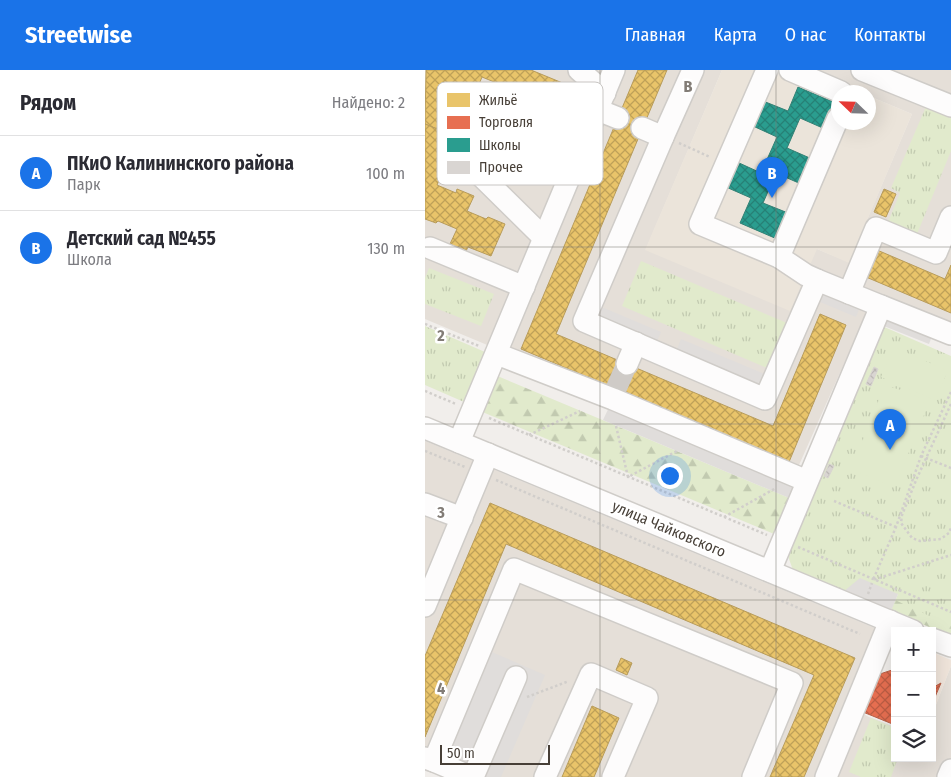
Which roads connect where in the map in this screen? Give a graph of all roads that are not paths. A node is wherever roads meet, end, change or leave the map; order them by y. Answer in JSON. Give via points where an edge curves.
{"nodes":[{"id":1,"x":579,"y":70,"type":"edge"},
{"id":2,"x":614,"y":70,"type":"edge"},
{"id":3,"x":693,"y":70,"type":"edge"},
{"id":4,"x":767,"y":70,"type":"edge"},
{"id":5,"x":790,"y":70,"type":"edge"},
{"id":6,"x":862,"y":70,"type":"edge"},
{"id":7,"x":588,"y":82,"type":"edge"},
{"id":8,"x":831,"y":88,"type":"edge"},
{"id":9,"x":603,"y":96,"type":"edge"},
{"id":10,"x":603,"y":103,"type":"edge"},
{"id":11,"x":951,"y":106,"type":"edge"},
{"id":12,"x":618,"y":118,"type":"dead end"},
{"id":13,"x":642,"y":128,"type":"dead end"},
{"id":14,"x":834,"y":130,"type":"edge"},
{"id":15,"x":663,"y":137,"type":"junction"},
{"id":16,"x":491,"y":185,"type":"edge"},
{"id":17,"x":567,"y":185,"type":"edge"},
{"id":18,"x":951,"y":217,"type":"edge"},
{"id":19,"x":544,"y":238,"type":"junction"},
{"id":20,"x":430,"y":248,"type":"dead end"},
{"id":21,"x":779,"y":257,"type":"junction"},
{"id":22,"x":817,"y":280,"type":"junction"},
{"id":23,"x":524,"y":287,"type":"junction"},
{"id":24,"x":849,"y":293,"type":"junction"},
{"id":25,"x":881,"y":306,"type":"junction"},
{"id":26,"x":951,"y":334,"type":"edge"},
{"id":27,"x":636,"y":343,"type":"junction"},
{"id":28,"x":497,"y":354,"type":"junction"},
{"id":29,"x":627,"y":364,"type":"tunnel mouth"},
{"id":30,"x":425,"y":428,"type":"edge"},
{"id":31,"x":459,"y":442,"type":"junction"},
{"id":32,"x":484,"y":464,"type":"junction"},
{"id":33,"x":802,"y":478,"type":"junction"},
{"id":34,"x":425,"y":504,"type":"edge"},
{"id":35,"x":461,"y":518,"type":"junction"},
{"id":36,"x":770,"y":571,"type":"junction"},
{"id":37,"x":429,"y":584,"type":"edge"},
{"id":38,"x":425,"y":606,"type":"edge"},
{"id":39,"x":890,"y":621,"type":"junction"},
{"id":40,"x":904,"y":627,"type":"edge"},
{"id":41,"x":936,"y":640,"type":"edge"},
{"id":42,"x":951,"y":646,"type":"edge"},
{"id":43,"x":516,"y":677,"type":"dead end"},
{"id":44,"x":429,"y":759,"type":"edge"},
{"id":45,"x":951,"y":770,"type":"edge"},
{"id":46,"x":472,"y":777,"type":"edge"},
{"id":47,"x":545,"y":777,"type":"edge"},
{"id":48,"x":613,"y":777,"type":"edge"},
{"id":49,"x":753,"y":777,"type":"edge"},
{"id":50,"x":826,"y":777,"type":"edge"},
{"id":51,"x":948,"y":777,"type":"edge"}],
"edges":[{"from":1,"to":7,"type":"street"},
{"from":2,"to":9,"type":"street"},
{"from":3,"to":15,"type":"street"},
{"from":4,"to":21,"type":"street","via":[[700,224]]},
{"from":5,"to":8,"type":"street"},
{"from":6,"to":11,"type":"street"},
{"from":10,"to":12,"type":"street"},
{"from":13,"to":15,"type":"street"},
{"from":14,"to":21,"type":"street"},
{"from":15,"to":27,"type":"street","via":[[585,321]]},
{"from":16,"to":19,"type":"street"},
{"from":17,"to":19,"type":"street"},
{"from":18,"to":24,"type":"street","via":[[936,254],[876,228]]},
{"from":19,"to":23,"type":"street"},
{"from":20,"to":23,"type":"street"},
{"from":21,"to":22,"type":"street"},
{"from":22,"to":24,"type":"street"},
{"from":22,"to":27,"type":"street","via":[[765,399]]},
{"from":23,"to":28,"type":"street"},
{"from":24,"to":25,"type":"street"},
{"from":25,"to":26,"type":"street"},
{"from":25,"to":33,"type":"street"},
{"from":27,"to":29,"type":"street"},
{"from":28,"to":31,"type":"street"},
{"from":28,"to":33,"type":"street","via":[[615,394]]},
{"from":30,"to":31,"type":"street","name":"улица Чайковского"},
{"from":31,"to":32,"type":"street","name":"улица Чайковского"},
{"from":32,"to":35,"type":"street"},
{"from":32,"to":36,"type":"street","name":"улица Чайковского"},
{"from":33,"to":36,"type":"street"},
{"from":34,"to":35,"type":"street"},
{"from":35,"to":37,"type":"street"},
{"from":36,"to":39,"type":"street","name":"улица Чайковского"},
{"from":37,"to":38,"type":"street"},
{"from":39,"to":40,"type":"street","name":"улица Чайковского"},
{"from":39,"to":50,"type":"street"},
{"from":41,"to":42,"type":"street"},
{"from":43,"to":46,"type":"street"},
{"from":44,"to":46,"type":"street"},
{"from":44,"to":49,"type":"street","via":[[514,570],[792,683]]},
{"from":45,"to":51,"type":"street"},
{"from":47,"to":48,"type":"street","via":[[591,674],[647,698]]}]}
